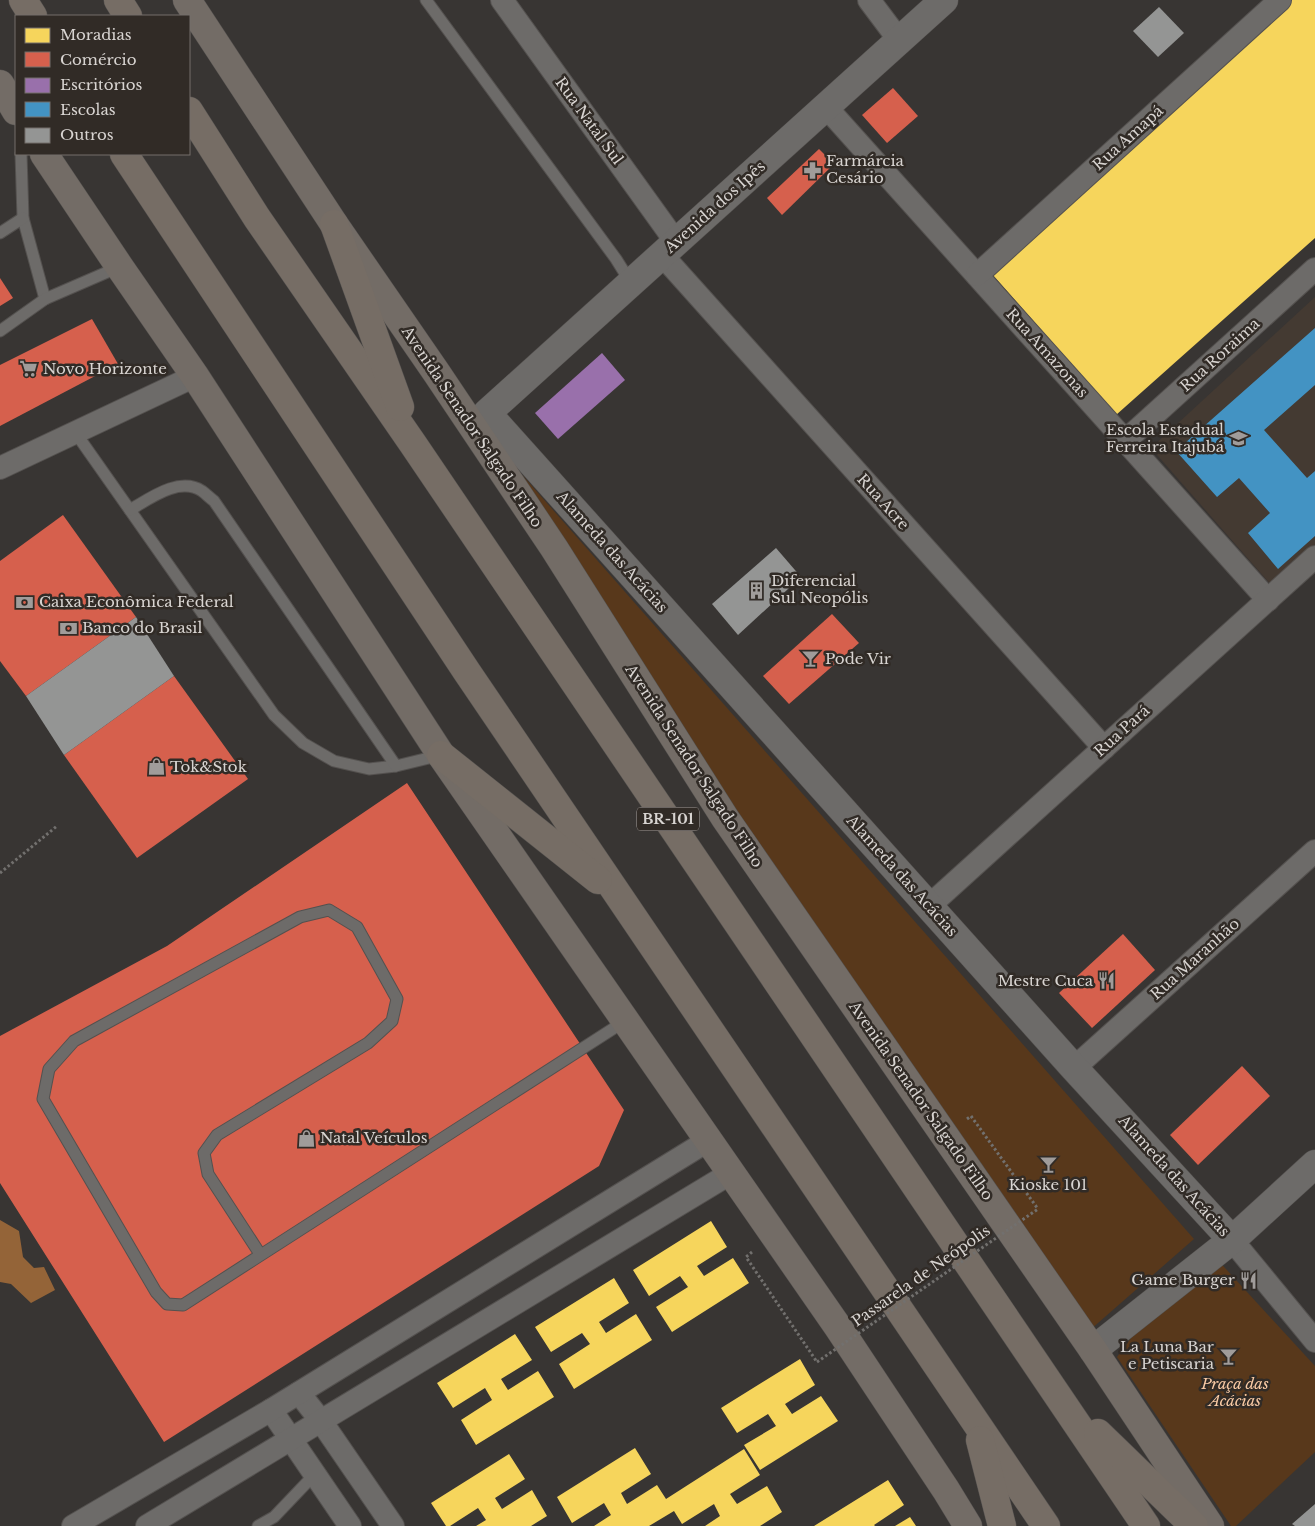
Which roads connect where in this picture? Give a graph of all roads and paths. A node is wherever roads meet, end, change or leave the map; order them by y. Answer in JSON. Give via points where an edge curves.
{"nodes":[{"id":1,"x":23,"y":0,"type":"edge"},
{"id":2,"x":118,"y":0,"type":"edge"},
{"id":3,"x":187,"y":0,"type":"edge"},
{"id":4,"x":426,"y":0,"type":"edge"},
{"id":5,"x":502,"y":0,"type":"edge"},
{"id":6,"x":869,"y":0,"type":"edge"},
{"id":7,"x":944,"y":0,"type":"edge"},
{"id":8,"x":1280,"y":0,"type":"edge"},
{"id":9,"x":33,"y":15,"type":"edge"},
{"id":10,"x":127,"y":15,"type":"edge"},
{"id":11,"x":899,"y":40,"type":"junction"},
{"id":12,"x":0,"y":84,"type":"edge"},
{"id":13,"x":826,"y":107,"type":"junction"},
{"id":14,"x":15,"y":109,"type":"edge"},
{"id":15,"x":190,"y":113,"type":"edge"},
{"id":16,"x":21,"y":155,"type":"edge"},
{"id":17,"x":45,"y":155,"type":"edge"},
{"id":18,"x":125,"y":155,"type":"edge"},
{"id":19,"x":23,"y":218,"type":"junction"},
{"id":20,"x":334,"y":224,"type":"junction"},
{"id":21,"x":0,"y":233,"type":"edge"},
{"id":22,"x":669,"y":249,"type":"junction"},
{"id":23,"x":119,"y":266,"type":"junction"},
{"id":24,"x":1315,"y":269,"type":"edge"},
{"id":25,"x":977,"y":275,"type":"junction"},
{"id":26,"x":632,"y":283,"type":"junction"},
{"id":27,"x":45,"y":299,"type":"junction"},
{"id":28,"x":0,"y":331,"type":"edge"},
{"id":29,"x":195,"y":376,"type":"junction"},
{"id":30,"x":487,"y":413,"type":"joint"},
{"id":31,"x":75,"y":432,"type":"junction"},
{"id":32,"x":1125,"y":441,"type":"junction"},
{"id":33,"x":413,"y":444,"type":"junction"},
{"id":34,"x":0,"y":468,"type":"edge"},
{"id":35,"x":130,"y":510,"type":"junction"},
{"id":36,"x":1315,"y":557,"type":"edge"},
{"id":37,"x":1268,"y":600,"type":"junction"},
{"id":38,"x":1104,"y":748,"type":"junction"},
{"id":39,"x":441,"y":755,"type":"junction"},
{"id":40,"x":396,"y":766,"type":"junction"},
{"id":41,"x":56,"y":826,"type":"dead end"},
{"id":42,"x":1315,"y":850,"type":"edge"},
{"id":43,"x":0,"y":873,"type":"edge"},
{"id":44,"x":618,"y":896,"type":"junction"},
{"id":45,"x":929,"y":906,"type":"junction"},
{"id":46,"x":626,"y":1021,"type":"junction"},
{"id":47,"x":1074,"y":1068,"type":"junction"},
{"id":48,"x":709,"y":1140,"type":"junction"},
{"id":49,"x":1315,"y":1164,"type":"edge"},
{"id":50,"x":731,"y":1173,"type":"junction"},
{"id":51,"x":1038,"y":1209,"type":"dead end"},
{"id":52,"x":1232,"y":1240,"type":"junction"},
{"id":53,"x":260,"y":1254,"type":"junction"},
{"id":54,"x":1315,"y":1341,"type":"edge"},
{"id":55,"x":1093,"y":1350,"type":"junction"},
{"id":56,"x":818,"y":1362,"type":"dead end"},
{"id":57,"x":299,"y":1393,"type":"junction"},
{"id":58,"x":1058,"y":1394,"type":"junction"},
{"id":59,"x":271,"y":1410,"type":"junction"},
{"id":60,"x":320,"y":1421,"type":"junction"},
{"id":61,"x":975,"y":1422,"type":"junction"},
{"id":62,"x":289,"y":1439,"type":"junction"},
{"id":63,"x":314,"y":1475,"type":"junction"},
{"id":64,"x":72,"y":1526,"type":"edge"},
{"id":65,"x":147,"y":1526,"type":"edge"},
{"id":66,"x":258,"y":1526,"type":"edge"},
{"id":67,"x":350,"y":1526,"type":"edge"},
{"id":68,"x":393,"y":1526,"type":"edge"},
{"id":69,"x":968,"y":1526,"type":"edge"},
{"id":70,"x":1002,"y":1526,"type":"edge"},
{"id":71,"x":1046,"y":1526,"type":"edge"},
{"id":72,"x":1146,"y":1526,"type":"edge"},
{"id":73,"x":1194,"y":1526,"type":"edge"},
{"id":74,"x":1210,"y":1526,"type":"edge"}],
"edges":[{"from":1,"to":9,"type":"highway"},
{"from":2,"to":10,"type":"highway"},
{"from":3,"to":20,"type":"main road","name":"Avenida Senador Salgado Filho"},
{"from":4,"to":26,"type":"lane"},
{"from":5,"to":22,"type":"street","name":"Rua Natal Sul"},
{"from":6,"to":11,"type":"street"},
{"from":7,"to":11,"type":"street","name":"Avenida dos Ipês"},
{"from":8,"to":25,"type":"street","name":"Rua Amapá"},
{"from":11,"to":13,"type":"street","name":"Avenida dos Ipês"},
{"from":12,"to":14,"type":"main road"},
{"from":13,"to":22,"type":"street","name":"Avenida dos Ipês"},
{"from":13,"to":25,"type":"street","name":"Rua Amazonas"},
{"from":15,"to":33,"type":"highway","number":"BR-101","via":[[257,218]]},
{"from":16,"to":19,"type":"lane"},
{"from":17,"to":23,"type":"main road"},
{"from":18,"to":44,"type":"highway"},
{"from":19,"to":21,"type":"lane"},
{"from":19,"to":27,"type":"lane"},
{"from":20,"to":33,"type":"highway"},
{"from":20,"to":55,"type":"main road","name":"Avenida Senador Salgado Filho","via":[[554,548],[725,818]]},
{"from":22,"to":26,"type":"street","name":"Avenida dos Ipês"},
{"from":22,"to":38,"type":"street","name":"Rua Acre"},
{"from":23,"to":27,"type":"lane"},
{"from":23,"to":29,"type":"main road"},
{"from":24,"to":32,"type":"street","name":"Rua Roraima"},
{"from":25,"to":32,"type":"street","name":"Rua Amazonas"},
{"from":26,"to":30,"type":"street","name":"Avenida dos Ipês"},
{"from":27,"to":28,"type":"lane"},
{"from":29,"to":31,"type":"street"},
{"from":29,"to":39,"type":"main road"},
{"from":30,"to":45,"type":"street","name":"Alameda das Acácias"},
{"from":31,"to":34,"type":"street"},
{"from":31,"to":35,"type":"lane"},
{"from":32,"to":37,"type":"street","name":"Rua Amazonas"},
{"from":33,"to":58,"type":"highway","number":"BR-101"},
{"from":35,"to":40,"type":"lane","via":[[274,715],[303,743],[334,761],[369,769]]},
{"from":35,"to":40,"type":"lane","via":[[166,490],[183,486],[200,490],[214,501]]},
{"from":36,"to":37,"type":"street","name":"Rua Pará"},
{"from":37,"to":38,"type":"street","name":"Rua Pará"},
{"from":38,"to":45,"type":"street","name":"Rua Pará"},
{"from":39,"to":40,"type":"lane"},
{"from":39,"to":44,"type":"highway"},
{"from":39,"to":46,"type":"main road"},
{"from":41,"to":43,"type":"path"},
{"from":42,"to":47,"type":"street","name":"Rua Maranhão"},
{"from":44,"to":61,"type":"highway"},
{"from":45,"to":47,"type":"street","name":"Alameda das Acácias"},
{"from":46,"to":48,"type":"main road"},
{"from":46,"to":53,"type":"lane"},
{"from":47,"to":52,"type":"street","name":"Alameda das Acácias"},
{"from":48,"to":50,"type":"main road"},
{"from":48,"to":57,"type":"street"},
{"from":49,"to":52,"type":"street"},
{"from":50,"to":60,"type":"street"},
{"from":50,"to":69,"type":"main road","via":[[838,1327]]},
{"from":51,"to":56,"type":"path","name":"Passarela de Neópolis","bridge":true},
{"from":52,"to":54,"type":"street","name":"Alameda das Acácias"},
{"from":52,"to":55,"type":"street"},
{"from":53,"to":53,"type":"lane","via":[[183,1305],[167,1304],[156,1292],[44,1099],[49,1069],[74,1041],[300,917],[329,910],[357,927],[397,999],[392,1021],[368,1043],[217,1135],[204,1153],[208,1174]]},
{"from":55,"to":74,"type":"main road","name":"Avenida Senador Salgado Filho"},
{"from":57,"to":59,"type":"street"},
{"from":57,"to":60,"type":"street"},
{"from":58,"to":72,"type":"highway","number":"BR-101"},
{"from":58,"to":73,"type":"highway"},
{"from":59,"to":62,"type":"street"},
{"from":59,"to":64,"type":"street"},
{"from":60,"to":62,"type":"street"},
{"from":60,"to":68,"type":"street"},
{"from":61,"to":70,"type":"highway"},
{"from":61,"to":71,"type":"highway"},
{"from":62,"to":63,"type":"street"},
{"from":62,"to":65,"type":"street"},
{"from":63,"to":66,"type":"lane","via":[[274,1517]]},
{"from":63,"to":67,"type":"street"}]}
